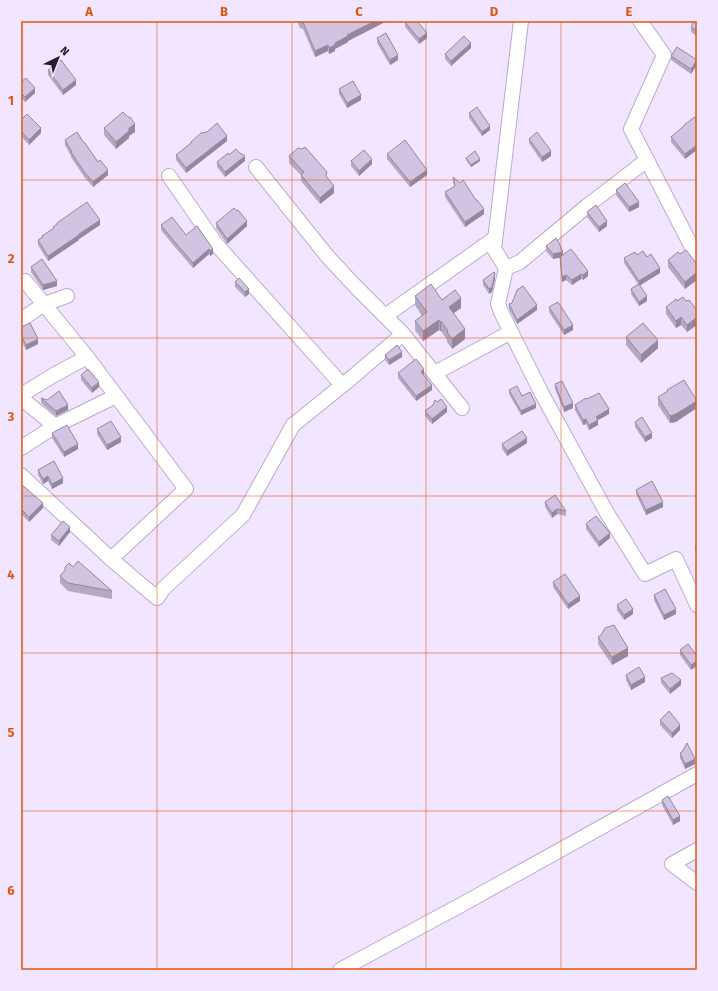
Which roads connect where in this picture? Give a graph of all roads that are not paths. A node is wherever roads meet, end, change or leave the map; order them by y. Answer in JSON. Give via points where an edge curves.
{"nodes":[{"id":1,"x":521,"y":21,"type":"edge"},
{"id":2,"x":640,"y":21,"type":"edge"},
{"id":3,"x":647,"y":160,"type":"junction"},
{"id":4,"x":256,"y":167,"type":"dead end"},
{"id":5,"x":169,"y":176,"type":"dead end"},
{"id":6,"x":495,"y":238,"type":"junction"},
{"id":7,"x":697,"y":257,"type":"edge"},
{"id":8,"x":506,"y":268,"type":"junction"},
{"id":9,"x":25,"y":281,"type":"dead end"},
{"id":10,"x":67,"y":296,"type":"dead end"},
{"id":11,"x":44,"y":304,"type":"junction"},
{"id":12,"x":385,"y":316,"type":"junction"},
{"id":13,"x":21,"y":320,"type":"edge"},
{"id":14,"x":511,"y":332,"type":"junction"},
{"id":15,"x":403,"y":334,"type":"junction"},
{"id":16,"x":87,"y":357,"type":"junction"},
{"id":17,"x":435,"y":373,"type":"junction"},
{"id":18,"x":342,"y":385,"type":"junction"},
{"id":19,"x":21,"y":396,"type":"edge"},
{"id":20,"x":116,"y":396,"type":"junction"},
{"id":21,"x":462,"y":408,"type":"dead end"},
{"id":22,"x":55,"y":426,"type":"junction"},
{"id":23,"x":21,"y":448,"type":"edge"},
{"id":24,"x":21,"y":475,"type":"edge"},
{"id":25,"x":111,"y":559,"type":"junction"},
{"id":26,"x":697,"y":605,"type":"edge"},
{"id":27,"x":697,"y":774,"type":"edge"},
{"id":28,"x":697,"y":850,"type":"edge"},
{"id":29,"x":697,"y":883,"type":"edge"},
{"id":30,"x":340,"y":970,"type":"edge"}],
"edges":[{"from":1,"to":6,"type":"street"},
{"from":2,"to":3,"type":"street","via":[[664,55],[631,129]]},
{"from":3,"to":7,"type":"street"},
{"from":3,"to":8,"type":"street","via":[[520,262]]},
{"from":4,"to":12,"type":"street","via":[[328,257]]},
{"from":5,"to":18,"type":"street","via":[[216,244]]},
{"from":6,"to":8,"type":"street","via":[[494,249]]},
{"from":6,"to":12,"type":"street"},
{"from":8,"to":14,"type":"street","via":[[498,304]]},
{"from":9,"to":11,"type":"street"},
{"from":10,"to":11,"type":"street"},
{"from":11,"to":13,"type":"street"},
{"from":11,"to":16,"type":"street"},
{"from":12,"to":15,"type":"street"},
{"from":14,"to":17,"type":"street"},
{"from":14,"to":26,"type":"street","via":[[607,513],[645,574],[676,559]]},
{"from":15,"to":17,"type":"street"},
{"from":15,"to":18,"type":"street"},
{"from":16,"to":19,"type":"street"},
{"from":16,"to":20,"type":"street"},
{"from":17,"to":21,"type":"street"},
{"from":18,"to":25,"type":"street","via":[[293,425],[243,515],[163,589],[157,598]]},
{"from":19,"to":22,"type":"street"},
{"from":20,"to":22,"type":"street"},
{"from":20,"to":25,"type":"street","via":[[186,489]]},
{"from":22,"to":23,"type":"street"},
{"from":24,"to":25,"type":"street"},
{"from":27,"to":30,"type":"street"},
{"from":28,"to":29,"type":"street","via":[[672,864]]}]}
